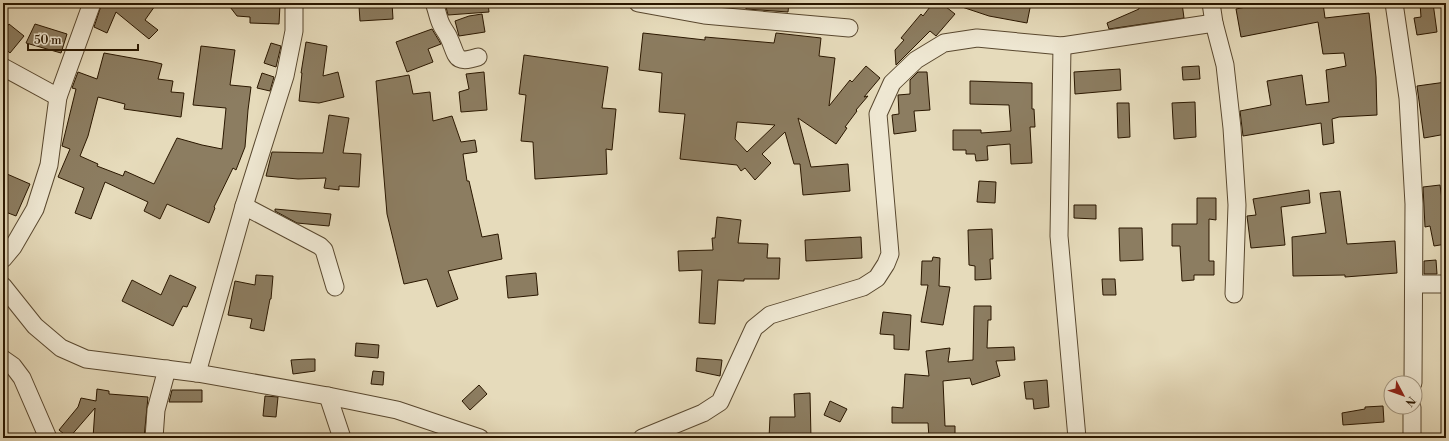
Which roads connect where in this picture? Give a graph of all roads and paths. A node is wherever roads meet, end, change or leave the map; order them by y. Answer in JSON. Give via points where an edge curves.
{"nodes":[{"id":1,"x":92,"y":3,"type":"edge"},
{"id":2,"x":294,"y":3,"type":"edge"},
{"id":3,"x":434,"y":3,"type":"edge"},
{"id":4,"x":638,"y":3,"type":"edge"},
{"id":5,"x":1212,"y":3,"type":"edge"},
{"id":6,"x":1394,"y":3,"type":"edge"},
{"id":7,"x":1214,"y":23,"type":"junction"},
{"id":8,"x":849,"y":28,"type":"dead end"},
{"id":9,"x":1062,"y":46,"type":"junction"},
{"id":10,"x":478,"y":57,"type":"dead end"},
{"id":11,"x":3,"y":67,"type":"edge"},
{"id":12,"x":58,"y":97,"type":"junction"},
{"id":13,"x":244,"y":206,"type":"junction"},
{"id":14,"x":3,"y":259,"type":"edge"},
{"id":15,"x":1414,"y":284,"type":"junction"},
{"id":16,"x":1446,"y":284,"type":"edge"},
{"id":17,"x":3,"y":286,"type":"edge"},
{"id":18,"x":335,"y":287,"type":"dead end"},
{"id":19,"x":1234,"y":294,"type":"dead end"},
{"id":20,"x":3,"y":359,"type":"edge"},
{"id":21,"x":167,"y":369,"type":"junction"},
{"id":22,"x":198,"y":373,"type":"junction"},
{"id":23,"x":1413,"y":375,"type":"edge"},
{"id":24,"x":328,"y":396,"type":"junction"},
{"id":25,"x":1412,"y":415,"type":"edge"},
{"id":26,"x":48,"y":438,"type":"edge"},
{"id":27,"x":154,"y":438,"type":"edge"},
{"id":28,"x":342,"y":438,"type":"edge"},
{"id":29,"x":480,"y":438,"type":"edge"},
{"id":30,"x":642,"y":438,"type":"edge"},
{"id":31,"x":1077,"y":438,"type":"edge"},
{"id":32,"x":1412,"y":438,"type":"edge"}],
"edges":[{"from":1,"to":12,"type":"street"},
{"from":2,"to":13,"type":"street","via":[[294,31],[285,76]]},
{"from":3,"to":10,"type":"street","via":[[454,53],[467,60]]},
{"from":4,"to":8,"type":"street","via":[[704,15]]},
{"from":5,"to":7,"type":"street"},
{"from":6,"to":15,"type":"street","via":[[1408,98],[1414,204]]},
{"from":7,"to":9,"type":"street"},
{"from":7,"to":19,"type":"street","via":[[1225,65],[1232,128],[1237,205]]},
{"from":9,"to":30,"type":"street","via":[[977,38],[944,43],[916,60],[892,83],[878,114],[890,254],[877,278],[863,287],[770,315],[754,328],[720,402],[703,413]]},
{"from":9,"to":31,"type":"street","via":[[1059,236]]},
{"from":11,"to":12,"type":"street"},
{"from":12,"to":14,"type":"street","via":[[49,165],[35,209]]},
{"from":13,"to":18,"type":"street","via":[[320,246],[324,250]]},
{"from":13,"to":22,"type":"street"},
{"from":15,"to":16,"type":"street"},
{"from":15,"to":23,"type":"street"},
{"from":17,"to":21,"type":"street","via":[[34,326],[61,348],[86,359]]},
{"from":20,"to":26,"type":"street","via":[[13,366],[22,378]]},
{"from":21,"to":22,"type":"street"},
{"from":21,"to":27,"type":"street","via":[[156,410]]},
{"from":22,"to":24,"type":"street"},
{"from":24,"to":28,"type":"street"},
{"from":24,"to":29,"type":"street","via":[[397,410]]},
{"from":25,"to":32,"type":"street"}]}
